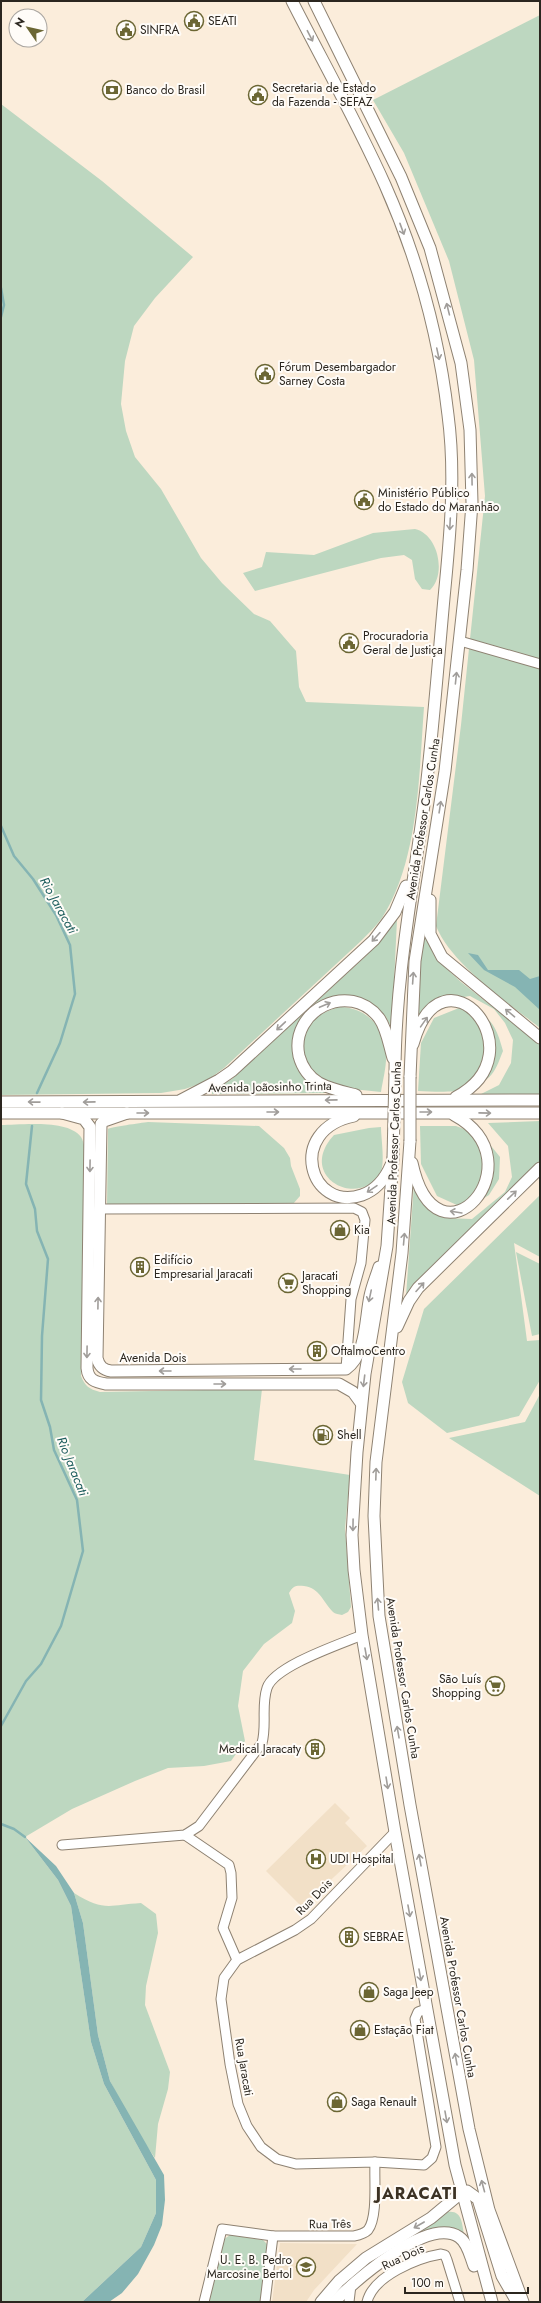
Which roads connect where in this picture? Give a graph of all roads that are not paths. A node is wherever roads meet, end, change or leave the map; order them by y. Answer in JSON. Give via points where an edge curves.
{"nodes":[{"id":1,"x":292,"y":1,"type":"edge"},
{"id":2,"x":314,"y":1,"type":"edge"},
{"id":3,"x":358,"y":129,"type":"junction"},
{"id":4,"x":402,"y":177,"type":"junction"},
{"id":5,"x":392,"y":202,"type":"junction"},
{"id":6,"x":430,"y":248,"type":"junction"},
{"id":7,"x":460,"y":641,"type":"junction"},
{"id":8,"x":540,"y":664,"type":"edge"},
{"id":9,"x":434,"y":845,"type":"junction"},
{"id":10,"x":417,"y":852,"type":"junction"},
{"id":11,"x":496,"y":1017,"type":"dead end"},
{"id":12,"x":540,"y":1038,"type":"edge"},
{"id":13,"x":395,"y":1070,"type":"junction"},
{"id":14,"x":410,"y":1075,"type":"junction"},
{"id":15,"x":489,"y":1081,"type":"dead end"},
{"id":16,"x":370,"y":1099,"type":"junction"},
{"id":17,"x":447,"y":1100,"type":"junction"},
{"id":18,"x":540,"y":1100,"type":"edge"},
{"id":19,"x":177,"y":1101,"type":"junction"},
{"id":20,"x":1,"y":1102,"type":"edge"},
{"id":21,"x":378,"y":1112,"type":"junction"},
{"id":22,"x":446,"y":1112,"type":"junction"},
{"id":23,"x":1,"y":1113,"type":"edge"},
{"id":24,"x":62,"y":1113,"type":"junction"},
{"id":25,"x":127,"y":1113,"type":"junction"},
{"id":26,"x":540,"y":1114,"type":"edge"},
{"id":27,"x":491,"y":1134,"type":"dead end"},
{"id":28,"x":410,"y":1145,"type":"junction"},
{"id":29,"x":393,"y":1158,"type":"junction"},
{"id":30,"x":540,"y":1168,"type":"edge"},
{"id":31,"x":499,"y":1193,"type":"dead end"},
{"id":32,"x":99,"y":1209,"type":"junction"},
{"id":33,"x":387,"y":1246,"type":"junction"},
{"id":34,"x":362,"y":1339,"type":"junction"},
{"id":35,"x":390,"y":1347,"type":"junction"},
{"id":36,"x":368,"y":1357,"type":"junction"},
{"id":37,"x":346,"y":1369,"type":"junction"},
{"id":38,"x":202,"y":1370,"type":"junction"},
{"id":39,"x":202,"y":1384,"type":"junction"},
{"id":40,"x":361,"y":1403,"type":"junction"},
{"id":41,"x":362,"y":1635,"type":"junction"},
{"id":42,"x":395,"y":1832,"type":"junction"},
{"id":43,"x":185,"y":1835,"type":"junction"},
{"id":44,"x":62,"y":1846,"type":"dead end"},
{"id":45,"x":237,"y":1960,"type":"junction"},
{"id":46,"x":426,"y":2009,"type":"junction"},
{"id":47,"x":442,"y":2094,"type":"junction"},
{"id":48,"x":428,"y":2097,"type":"junction"},
{"id":49,"x":375,"y":2162,"type":"junction"},
{"id":50,"x":455,"y":2165,"type":"junction"},
{"id":51,"x":461,"y":2193,"type":"junction"},
{"id":52,"x":441,"y":2211,"type":"junction"},
{"id":53,"x":273,"y":2236,"type":"junction"},
{"id":54,"x":352,"y":2285,"type":"junction"},
{"id":55,"x":486,"y":2286,"type":"junction"},
{"id":56,"x":204,"y":2302,"type":"edge"},
{"id":57,"x":265,"y":2302,"type":"edge"},
{"id":58,"x":321,"y":2302,"type":"edge"},
{"id":59,"x":334,"y":2302,"type":"edge"},
{"id":60,"x":349,"y":2302,"type":"edge"},
{"id":61,"x":367,"y":2302,"type":"edge"},
{"id":62,"x":460,"y":2302,"type":"edge"},
{"id":63,"x":492,"y":2302,"type":"edge"},
{"id":64,"x":517,"y":2302,"type":"edge"},
{"id":65,"x":523,"y":2302,"type":"edge"}],
"edges":[{"from":1,"to":3,"type":"main road","name":"Avenida Professor Carlos Cunha","one_way":true},
{"from":2,"to":4,"type":"main road","name":"Avenida Professor Carlos Cunha"},
{"from":3,"to":4,"type":"main road","via":[[368,139],[387,178],[392,181]]},
{"from":3,"to":5,"type":"main road","name":"Avenida Professor Carlos Cunha"},
{"from":4,"to":6,"type":"main road","name":"Avenida Professor Carlos Cunha"},
{"from":5,"to":6,"type":"main road","via":[[407,202],[421,238]]},
{"from":5,"to":10,"type":"main road","name":"Avenida Professor Carlos Cunha","one_way":true,"via":[[425,298],[438,355],[448,413],[452,477],[448,560],[436,698]]},
{"from":7,"to":6,"type":"main road","name":"Avenida Professor Carlos Cunha","one_way":true,"via":[[472,503],[470,430],[461,363]]},
{"from":7,"to":8,"type":"street"},
{"from":9,"to":7,"type":"main road","name":"Avenida Professor Carlos Cunha","one_way":true},
{"from":12,"to":9,"type":"main road","one_way":true,"via":[[448,964],[436,950],[428,921]]},
{"from":14,"to":9,"type":"main road","name":"Avenida Professor Carlos Cunha","one_way":true,"via":[[415,961]]},
{"from":10,"to":13,"type":"main road","name":"Avenida Professor Carlos Cunha","via":[[406,922]]},
{"from":10,"to":19,"type":"main road","one_way":true,"via":[[401,902],[374,940],[232,1071]]},
{"from":14,"to":11,"type":"main road","one_way":true,"via":[[415,1036],[424,1020],[438,1007],[464,1000],[485,1007]]},
{"from":16,"to":13,"type":"main road","one_way":true,"via":[[327,1086],[308,1073],[300,1061],[298,1039],[307,1018],[316,1009],[336,1001],[353,1002],[370,1010],[382,1024]]},
{"from":13,"to":29,"type":"main road","name":"Avenida Professor Carlos Cunha","bridge":true},
{"from":14,"to":28,"type":"main road","name":"Avenida Professor Carlos Cunha","bridge":true},
{"from":15,"to":17,"type":"main road"},
{"from":16,"to":17,"type":"main road","name":"Avenida Joãosinho Trinta"},
{"from":16,"to":19,"type":"main road","name":"Avenida Joãosinho Trinta","one_way":true},
{"from":17,"to":18,"type":"main road","name":"Avenida Joãosinho Trinta"},
{"from":19,"to":20,"type":"main road","name":"Avenida Joãosinho Trinta","one_way":true},
{"from":21,"to":22,"type":"main road","name":"Avenida Joãosinho Trinta","one_way":true},
{"from":25,"to":21,"type":"main road","name":"Avenida Joãosinho Trinta","one_way":true},
{"from":29,"to":21,"type":"main road","one_way":true,"via":[[389,1170],[378,1186],[357,1197],[336,1195],[323,1186],[313,1172],[313,1149],[325,1129],[343,1118]]},
{"from":22,"to":26,"type":"main road","name":"Avenida Joãosinho Trinta","one_way":true},
{"from":22,"to":27,"type":"main road","via":[[470,1121]]},
{"from":23,"to":24,"type":"main road","name":"Avenida Joãosinho Trinta"},
{"from":24,"to":25,"type":"main road","name":"Avenida Joãosinho Trinta"},
{"from":24,"to":39,"type":"main road","one_way":true,"via":[[84,1120],[90,1127],[88,1375],[95,1382],[106,1384]]},
{"from":25,"to":32,"type":"main road","name":"Avenida Dois","via":[[101,1124]]},
{"from":31,"to":28,"type":"main road","one_way":true,"via":[[487,1204],[473,1211],[459,1213],[445,1209],[434,1203],[420,1187],[413,1167]]},
{"from":35,"to":28,"type":"main road","name":"Avenida Professor Carlos Cunha","one_way":true,"via":[[402,1253]]},
{"from":29,"to":33,"type":"main road","name":"Avenida Professor Carlos Cunha"},
{"from":35,"to":30,"type":"main road","one_way":true,"via":[[401,1317],[418,1288]]},
{"from":32,"to":37,"type":"street","via":[[357,1209],[364,1214],[365,1220],[361,1263],[351,1299]]},
{"from":38,"to":32,"type":"main road","name":"Avenida Dois","one_way":true,"via":[[111,1371],[99,1364]]},
{"from":33,"to":34,"type":"main road","one_way":true,"via":[[372,1288]]},
{"from":33,"to":36,"type":"main road","name":"Avenida Professor Carlos Cunha"},
{"from":34,"to":36,"type":"main road"},
{"from":34,"to":37,"type":"main road","via":[[356,1360]]},
{"from":65,"to":35,"type":"main road","name":"Avenida Professor Carlos Cunha","one_way":true,"via":[[492,2217],[469,2129],[384,1654],[375,1571],[374,1516],[376,1462]]},
{"from":36,"to":40,"type":"main road","name":"Avenida Professor Carlos Cunha","one_way":true},
{"from":37,"to":38,"type":"main road","name":"Avenida Dois","one_way":true},
{"from":38,"to":39,"type":"main road"},
{"from":39,"to":40,"type":"main road","one_way":true,"via":[[339,1384],[353,1392]]},
{"from":40,"to":41,"type":"main road","name":"Avenida Professor Carlos Cunha","one_way":true,"via":[[352,1535]]},
{"from":41,"to":42,"type":"main road","name":"Avenida Professor Carlos Cunha","one_way":true},
{"from":41,"to":43,"type":"street","via":[[313,1655],[286,1669],[272,1680],[265,1696],[265,1733],[262,1743],[199,1826]]},
{"from":42,"to":45,"type":"street","name":"Rua Dois","via":[[311,1919]]},
{"from":42,"to":46,"type":"main road","name":"Avenida Professor Carlos Cunha","one_way":true},
{"from":43,"to":44,"type":"street"},
{"from":43,"to":45,"type":"street","via":[[229,1866],[232,1873],[232,1898],[223,1928]]},
{"from":45,"to":49,"type":"street","name":"Rua Jaracati","via":[[221,1987],[223,2016],[238,2104],[247,2126],[261,2147],[277,2159],[296,2164]]},
{"from":46,"to":47,"type":"main road","name":"Avenida Professor Carlos Cunha"},
{"from":46,"to":48,"type":"street","via":[[418,2012],[415,2019]]},
{"from":47,"to":48,"type":"street"},
{"from":47,"to":50,"type":"main road","name":"Avenida Professor Carlos Cunha","one_way":true},
{"from":48,"to":49,"type":"street","name":"Rua Jaracati","via":[[436,2147],[434,2154],[424,2164]]},
{"from":49,"to":53,"type":"street","name":"Rua Três","via":[[373,2216],[370,2226],[364,2233],[354,2236]]},
{"from":50,"to":51,"type":"main road","name":"Avenida Professor Carlos Cunha"},
{"from":50,"to":52,"type":"main road","via":[[452,2193]]},
{"from":51,"to":52,"type":"main road"},
{"from":51,"to":55,"type":"main road","name":"Avenida Professor Carlos Cunha"},
{"from":51,"to":64,"type":"main road","via":[[470,2192],[478,2199],[502,2276]]},
{"from":52,"to":58,"type":"main road","one_way":true,"via":[[366,2258],[339,2281]]},
{"from":53,"to":56,"type":"street","name":"Rua Três","via":[[224,2229],[221,2232]]},
{"from":53,"to":57,"type":"street"},
{"from":54,"to":55,"type":"main road","via":[[404,2247],[430,2235],[444,2233],[454,2234],[466,2244],[477,2274]]},
{"from":54,"to":59,"type":"main road"},
{"from":54,"to":60,"type":"street"},
{"from":55,"to":63,"type":"main road","name":"Avenida Professor Carlos Cunha"},
{"from":61,"to":62,"type":"street","name":"Rua Dois","via":[[375,2286],[385,2278],[408,2265],[443,2254]]}]}
